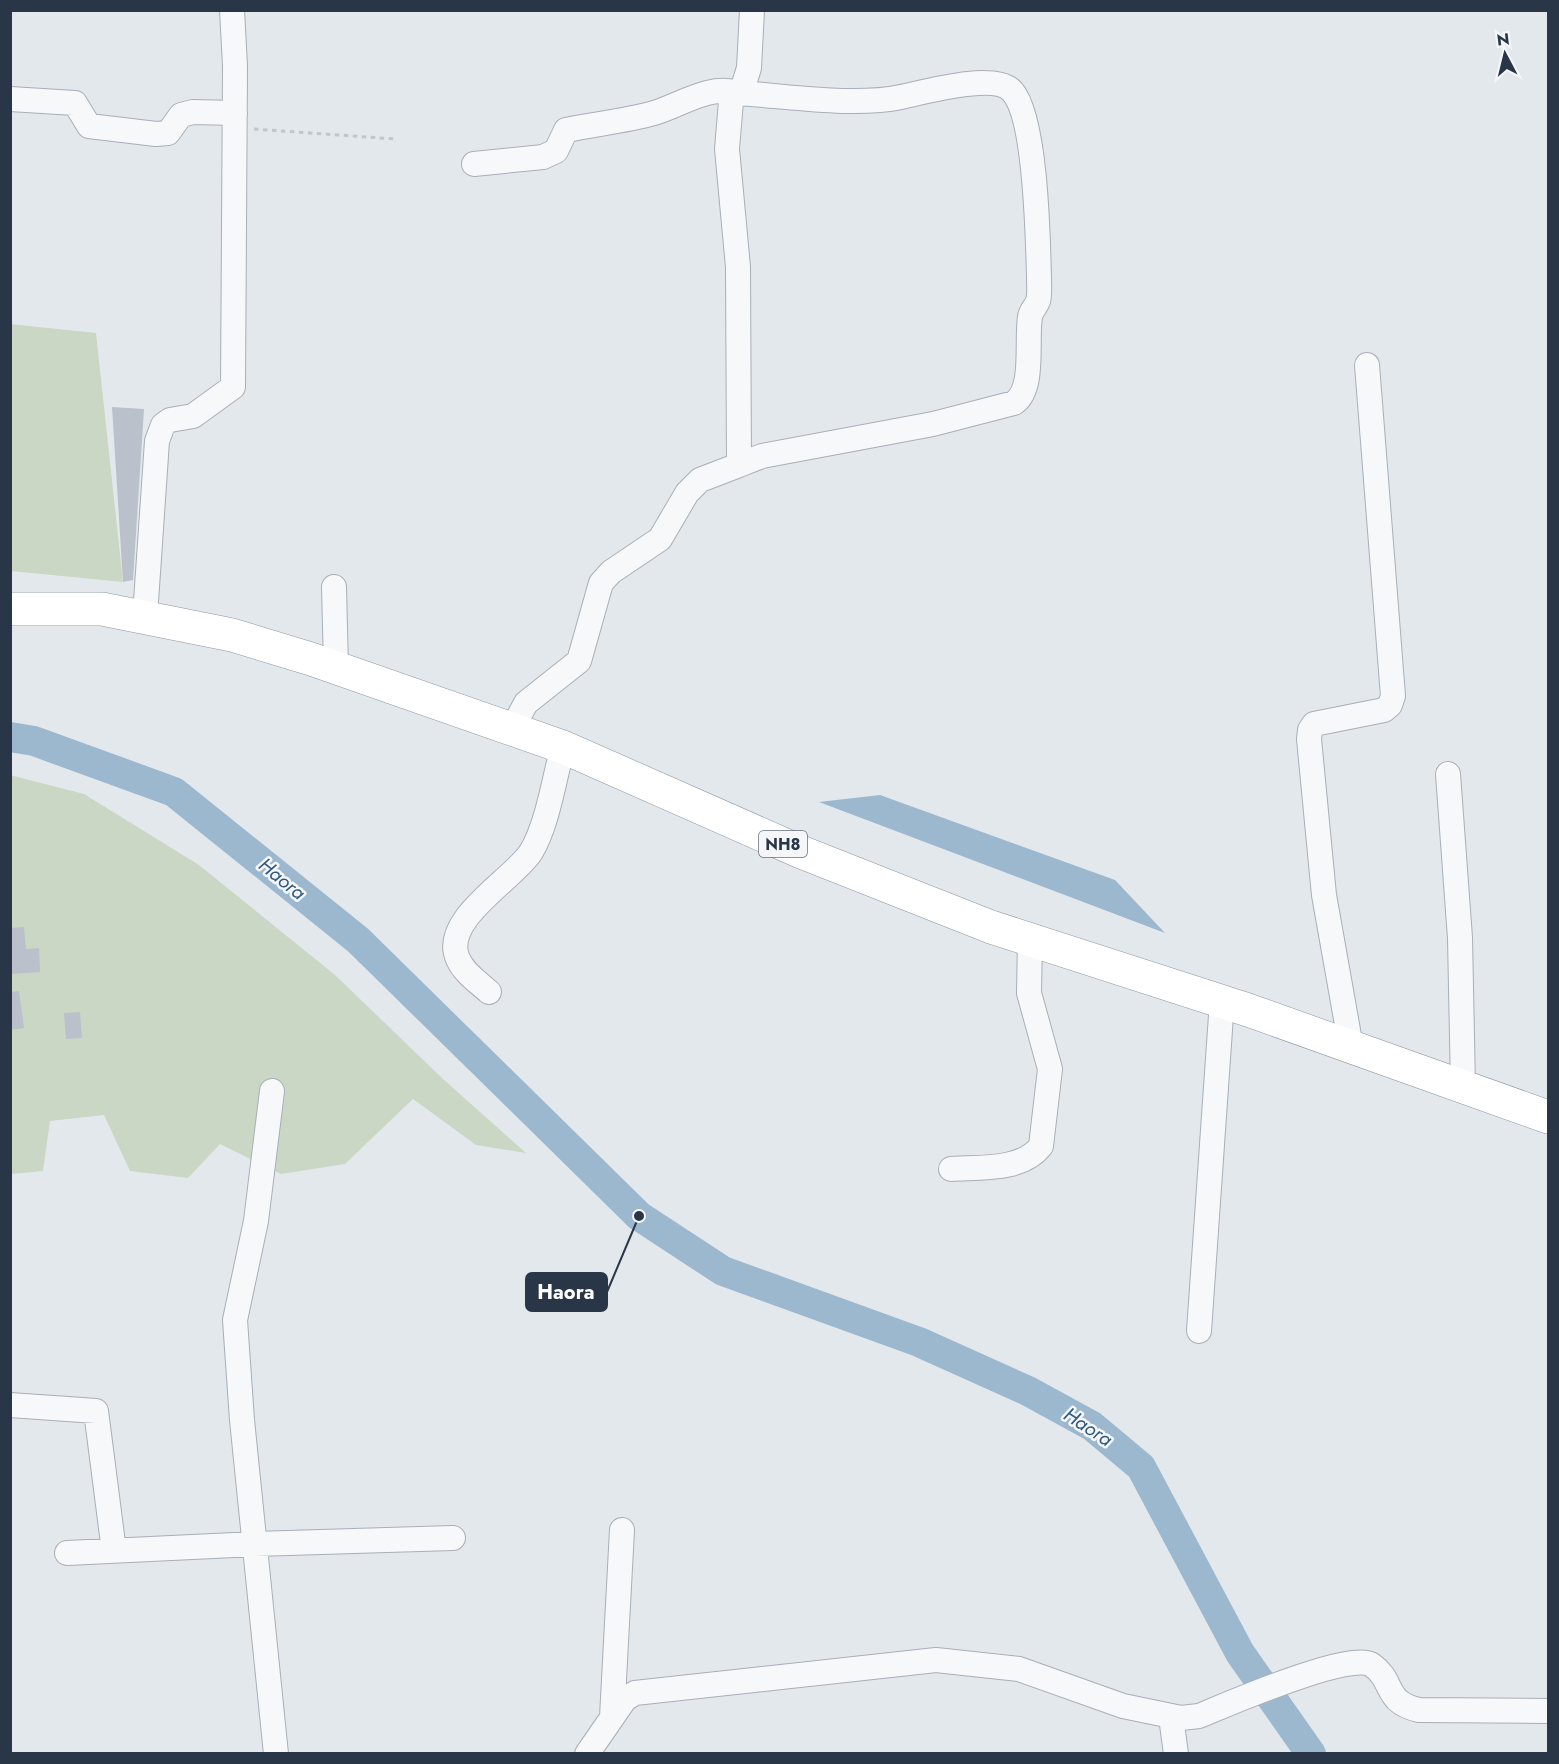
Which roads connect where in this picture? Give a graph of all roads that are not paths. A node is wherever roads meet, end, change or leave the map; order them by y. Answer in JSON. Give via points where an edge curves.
{"nodes":[{"id":1,"x":232,"y":10,"type":"edge"},
{"id":2,"x":752,"y":10,"type":"edge"},
{"id":3,"x":738,"y":93,"type":"junction"},
{"id":4,"x":10,"y":99,"type":"edge"},
{"id":5,"x":235,"y":121,"type":"junction"},
{"id":6,"x":474,"y":164,"type":"dead end"},
{"id":7,"x":1367,"y":365,"type":"dead end"},
{"id":8,"x":739,"y":465,"type":"junction"},
{"id":9,"x":334,"y":586,"type":"dead end"},
{"id":10,"x":10,"y":609,"type":"edge"},
{"id":11,"x":145,"y":616,"type":"junction"},
{"id":12,"x":336,"y":667,"type":"junction"},
{"id":13,"x":512,"y":729,"type":"junction"},
{"id":14,"x":563,"y":747,"type":"junction"},
{"id":15,"x":1448,"y":774,"type":"dead end"},
{"id":16,"x":1030,"y":939,"type":"junction"},
{"id":17,"x":489,"y":992,"type":"dead end"},
{"id":18,"x":1222,"y":1001,"type":"junction"},
{"id":19,"x":1351,"y":1047,"type":"junction"},
{"id":20,"x":1463,"y":1087,"type":"junction"},
{"id":21,"x":272,"y":1091,"type":"dead end"},
{"id":22,"x":1548,"y":1117,"type":"edge"},
{"id":23,"x":951,"y":1169,"type":"dead end"},
{"id":24,"x":1199,"y":1331,"type":"dead end"},
{"id":25,"x":10,"y":1405,"type":"edge"},
{"id":26,"x":622,"y":1530,"type":"dead end"},
{"id":27,"x":453,"y":1538,"type":"dead end"},
{"id":28,"x":255,"y":1544,"type":"junction"},
{"id":29,"x":114,"y":1551,"type":"junction"},
{"id":30,"x":68,"y":1553,"type":"dead end"},
{"id":31,"x":1548,"y":1712,"type":"edge"},
{"id":32,"x":612,"y":1717,"type":"junction"},
{"id":33,"x":1171,"y":1717,"type":"junction"},
{"id":34,"x":276,"y":1754,"type":"edge"},
{"id":35,"x":587,"y":1754,"type":"edge"},
{"id":36,"x":1176,"y":1754,"type":"edge"}],
"edges":[{"from":1,"to":5,"type":"street"},
{"from":2,"to":3,"type":"street","via":[[749,69]]},
{"from":3,"to":6,"type":"street","via":[[728,90],[693,97],[653,114],[566,130],[555,151],[543,157]]},
{"from":3,"to":8,"type":"street","via":[[731,101],[727,149],[738,267]]},
{"from":3,"to":8,"type":"street","via":[[880,102],[963,84],[997,84],[1010,89],[1020,102],[1034,172],[1039,278],[1038,301],[1029,319],[1026,386],[1022,398],[1014,403],[933,424],[762,456]]},
{"from":4,"to":5,"type":"street","via":[[75,103],[89,126],[156,134],[168,134],[181,115],[187,114]]},
{"from":5,"to":11,"type":"street","via":[[233,387],[193,416],[163,425],[158,441]]},
{"from":7,"to":19,"type":"street","via":[[1393,696],[1384,710],[1314,724],[1309,739],[1324,894]]},
{"from":8,"to":13,"type":"street","via":[[700,480],[687,493],[660,539],[601,583],[579,661],[526,703]]},
{"from":9,"to":12,"type":"street"},
{"from":10,"to":11,"type":"highway","number":"NH8","via":[[102,609]]},
{"from":11,"to":12,"type":"highway","number":"NH8","via":[[232,634]]},
{"from":12,"to":13,"type":"highway","number":"NH8"},
{"from":13,"to":14,"type":"highway","number":"NH8"},
{"from":14,"to":16,"type":"highway","number":"NH8","via":[[801,852]]},
{"from":14,"to":17,"type":"street","via":[[532,850],[473,910],[456,935],[457,958]]},
{"from":15,"to":20,"type":"street","via":[[1460,938]]},
{"from":16,"to":18,"type":"highway","number":"NH8"},
{"from":16,"to":23,"type":"street","via":[[1029,993],[1050,1069],[1041,1146],[1029,1158],[1006,1165]]},
{"from":18,"to":19,"type":"highway","number":"NH8"},
{"from":18,"to":24,"type":"street"},
{"from":19,"to":20,"type":"highway","number":"NH8"},
{"from":20,"to":22,"type":"highway","number":"NH8"},
{"from":21,"to":28,"type":"street","via":[[256,1221],[235,1320]]},
{"from":25,"to":29,"type":"street","via":[[96,1411]]},
{"from":26,"to":32,"type":"street"},
{"from":27,"to":28,"type":"street"},
{"from":28,"to":29,"type":"street"},
{"from":28,"to":34,"type":"street"},
{"from":29,"to":30,"type":"street"},
{"from":31,"to":33,"type":"street","via":[[1407,1708],[1395,1700],[1373,1665],[1362,1660],[1306,1675],[1198,1716]]},
{"from":32,"to":33,"type":"street","via":[[625,1699],[635,1693],[936,1660],[1018,1669],[1123,1706]]},
{"from":32,"to":35,"type":"street"},
{"from":33,"to":36,"type":"street"}]}
